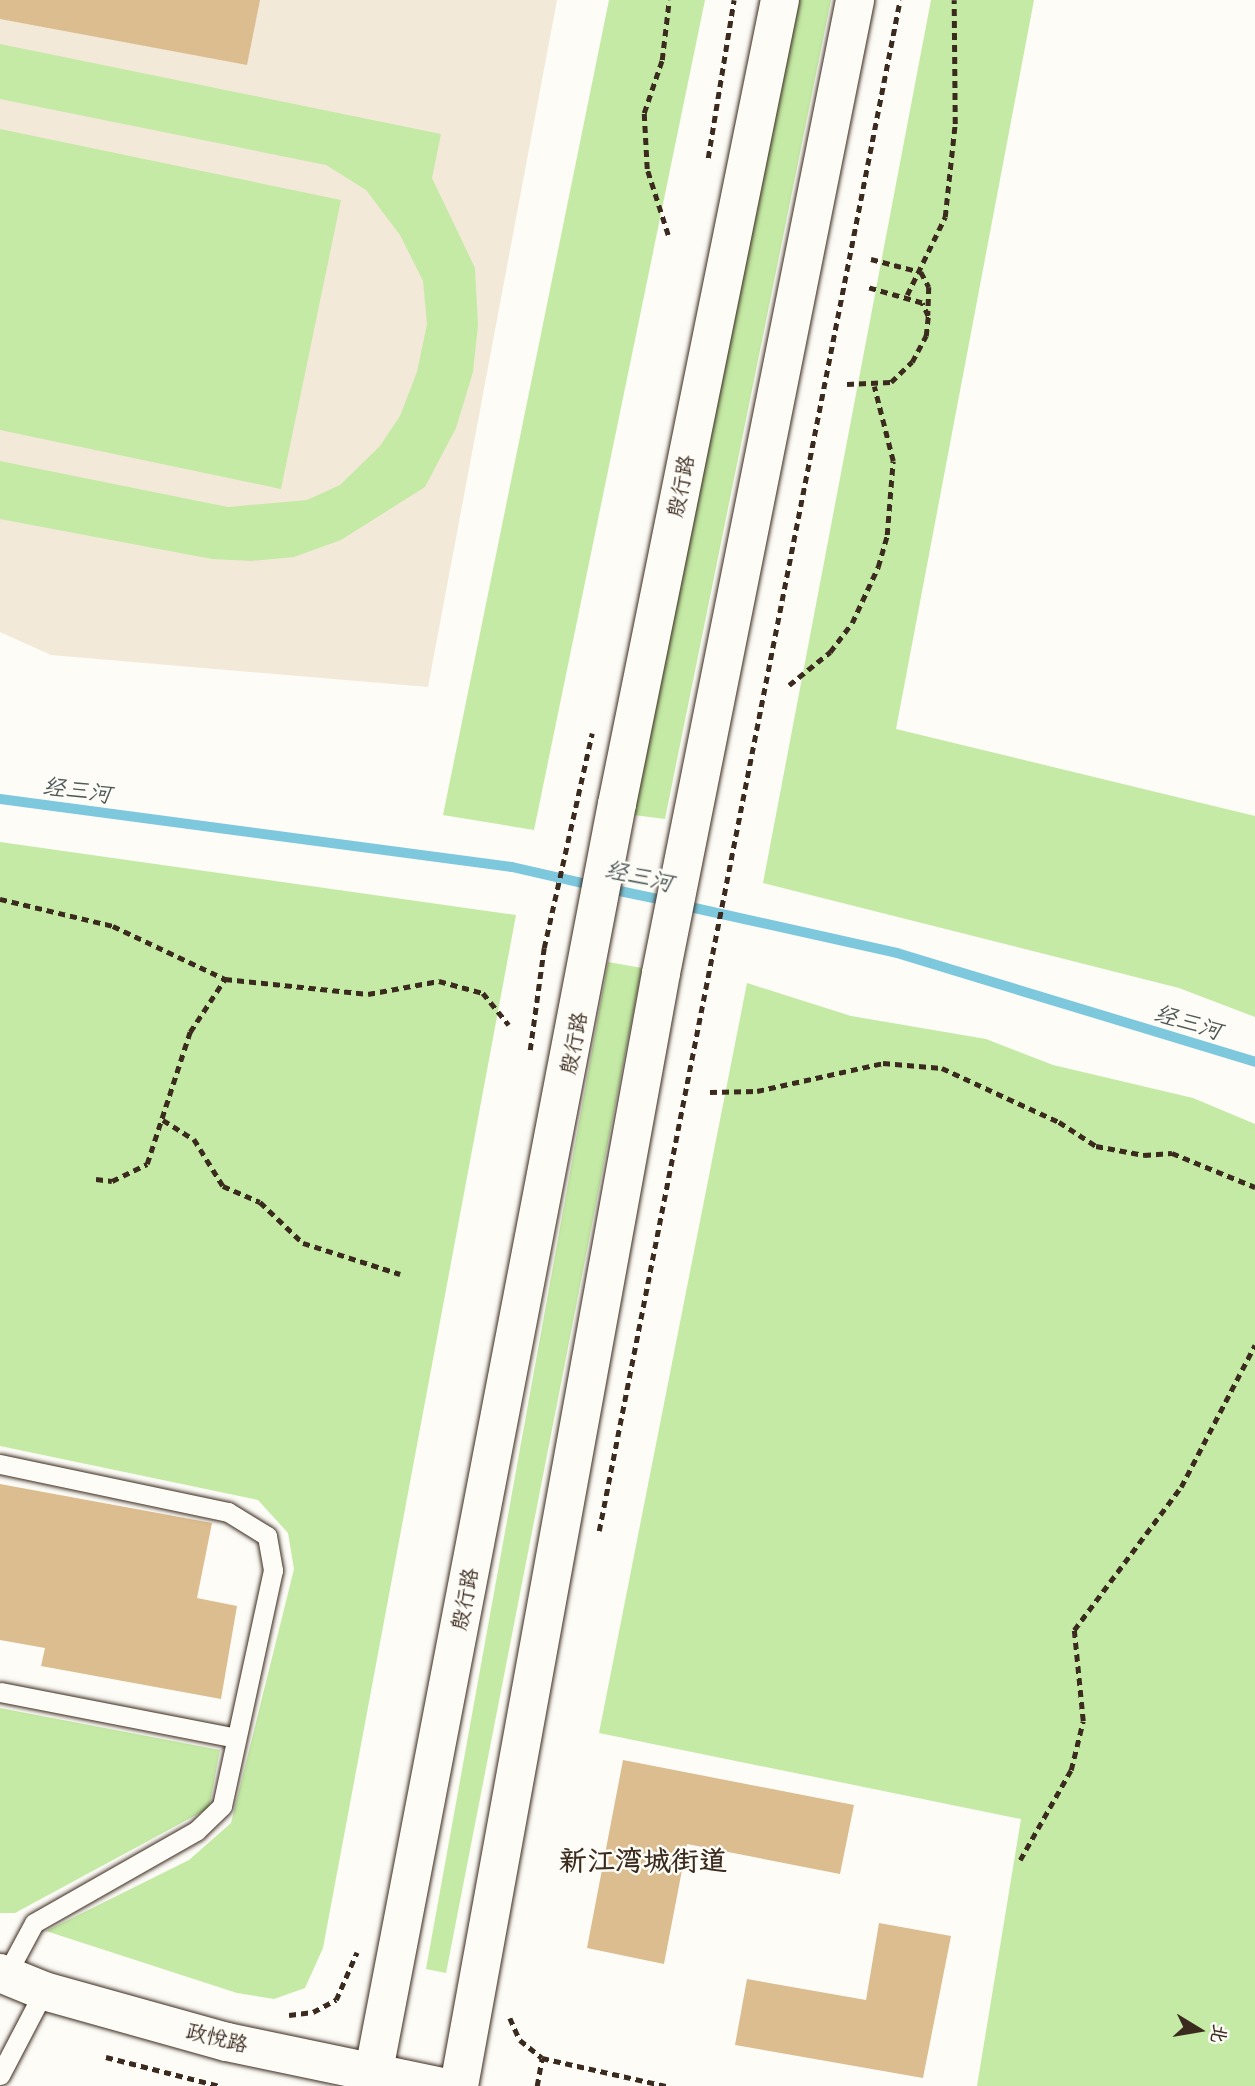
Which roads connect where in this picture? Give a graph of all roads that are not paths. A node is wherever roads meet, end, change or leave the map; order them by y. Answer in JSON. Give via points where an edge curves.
{"nodes":[{"id":1,"x":780,"y":0,"type":"edge"},
{"id":2,"x":855,"y":0,"type":"edge"},
{"id":3,"x":0,"y":1464,"type":"edge"},
{"id":4,"x":0,"y":1692,"type":"edge"},
{"id":5,"x":236,"y":1738,"type":"junction"},
{"id":6,"x":3,"y":1974,"type":"edge"},
{"id":7,"x":44,"y":1991,"type":"junction"},
{"id":8,"x":0,"y":2078,"type":"edge"},
{"id":9,"x":372,"y":2080,"type":"edge"},
{"id":10,"x":13,"y":2086,"type":"edge"},
{"id":11,"x":438,"y":2086,"type":"edge"},
{"id":12,"x":459,"y":2086,"type":"edge"}],
"edges":[{"from":1,"to":9,"type":"main road","name":"殷行路","via":[[617,804]]},
{"from":2,"to":12,"type":"main road","via":[[661,973]]},
{"from":3,"to":5,"type":"lane","via":[[228,1512],[267,1536],[273,1570]]},
{"from":4,"to":5,"type":"lane"},
{"from":5,"to":6,"type":"lane","via":[[222,1805],[213,1819],[34,1923]]},
{"from":6,"to":7,"type":"main road","name":"政悦路"},
{"from":7,"to":8,"type":"lane"},
{"from":7,"to":9,"type":"main road","name":"政悦路"},
{"from":8,"to":10,"type":"lane"},
{"from":9,"to":11,"type":"main road","name":"政悦路"}]}
